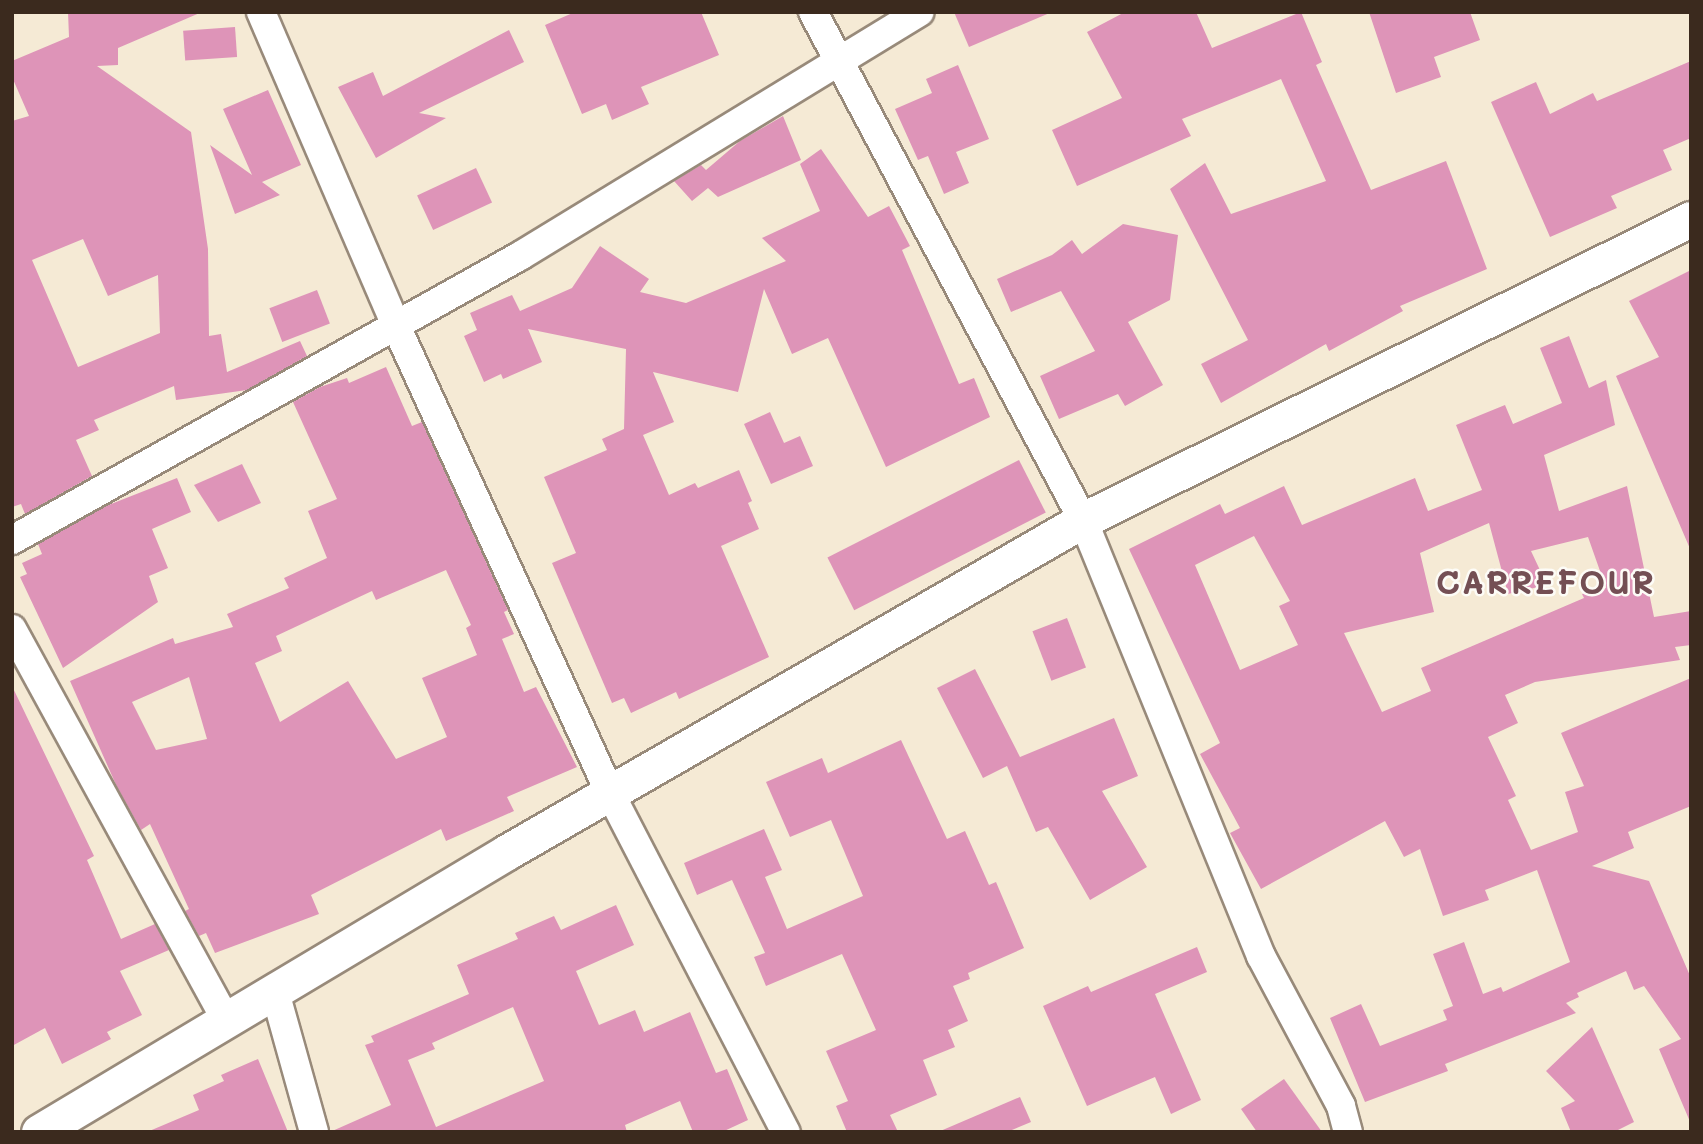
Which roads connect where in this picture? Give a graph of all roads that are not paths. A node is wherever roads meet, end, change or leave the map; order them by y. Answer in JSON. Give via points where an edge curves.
{"nodes":[{"id":1,"x":261,"y":12,"type":"edge"},
{"id":2,"x":813,"y":12,"type":"edge"},
{"id":3,"x":919,"y":12,"type":"edge"},
{"id":4,"x":841,"y":62,"type":"junction"},
{"id":5,"x":1691,"y":219,"type":"edge"},
{"id":6,"x":396,"y":326,"type":"junction"},
{"id":7,"x":1083,"y":520,"type":"junction"},
{"id":8,"x":12,"y":540,"type":"edge"},
{"id":9,"x":12,"y":629,"type":"edge"},
{"id":10,"x":610,"y":793,"type":"junction"},
{"id":11,"x":275,"y":992,"type":"junction"},
{"id":12,"x":226,"y":1020,"type":"junction"},
{"id":13,"x":39,"y":1132,"type":"edge"},
{"id":14,"x":314,"y":1132,"type":"edge"},
{"id":15,"x":786,"y":1132,"type":"edge"},
{"id":16,"x":1348,"y":1132,"type":"edge"}],
"edges":[{"from":1,"to":6,"type":"street"},
{"from":2,"to":4,"type":"street"},
{"from":3,"to":4,"type":"street"},
{"from":4,"to":6,"type":"street"},
{"from":4,"to":7,"type":"street"},
{"from":5,"to":7,"type":"street"},
{"from":6,"to":8,"type":"street"},
{"from":6,"to":10,"type":"street"},
{"from":7,"to":10,"type":"street"},
{"from":7,"to":16,"type":"street","via":[[1261,956],[1341,1106]]},
{"from":9,"to":12,"type":"street"},
{"from":10,"to":11,"type":"street"},
{"from":10,"to":15,"type":"street"},
{"from":11,"to":12,"type":"street"},
{"from":11,"to":14,"type":"street"},
{"from":12,"to":13,"type":"street"}]}
